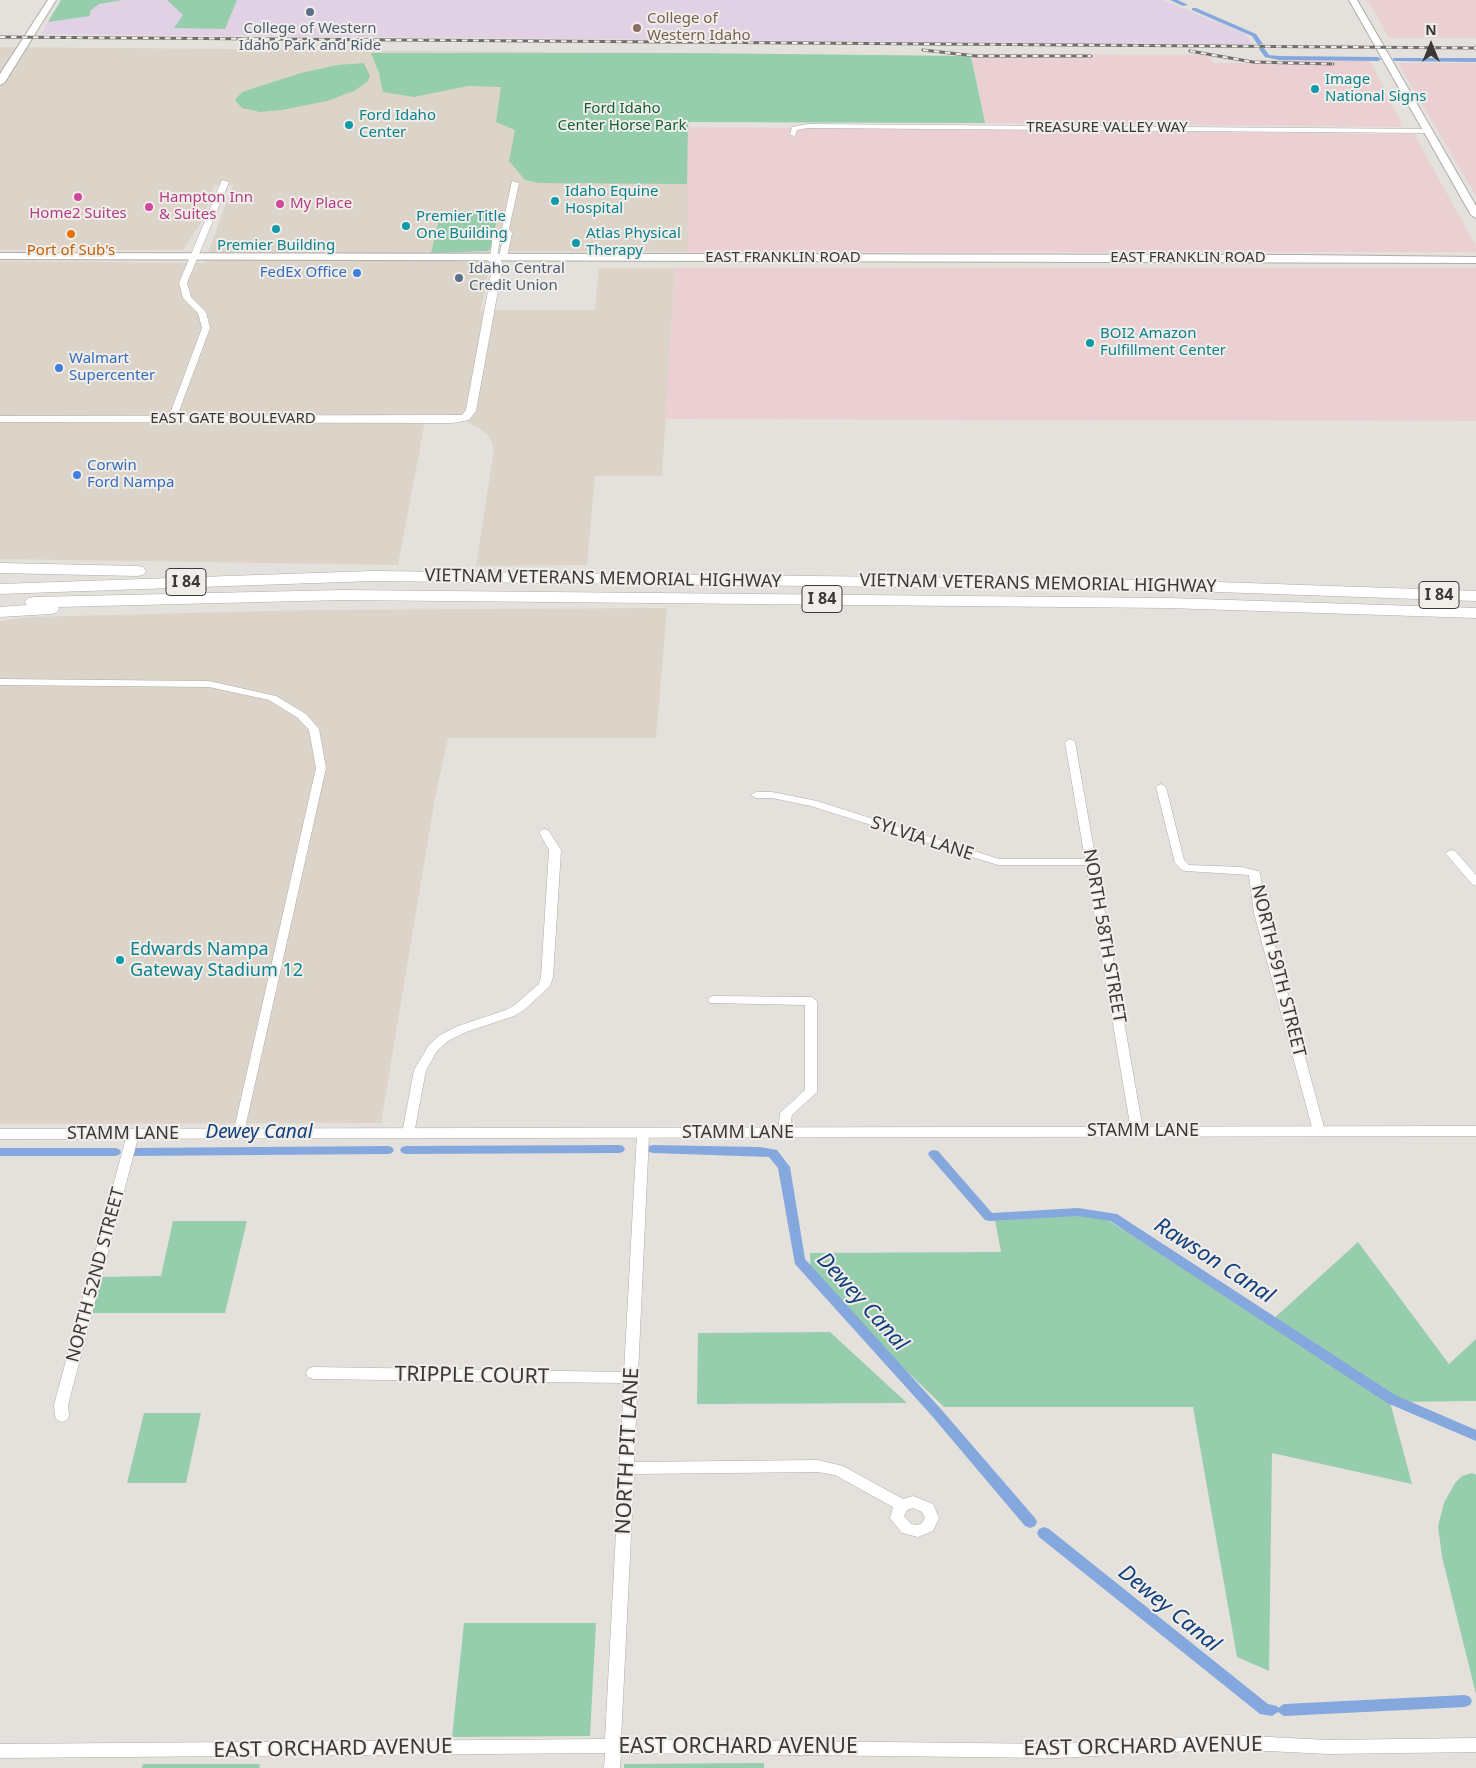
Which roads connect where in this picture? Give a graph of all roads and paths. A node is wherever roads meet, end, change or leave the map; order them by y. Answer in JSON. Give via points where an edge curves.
{"nodes":[{"id":1,"x":42,"y":0,"type":"edge"},
{"id":2,"x":52,"y":0,"type":"edge"},
{"id":3,"x":1353,"y":0,"type":"edge"},
{"id":4,"x":0,"y":66,"type":"edge"},
{"id":5,"x":0,"y":82,"type":"edge"},
{"id":6,"x":1428,"y":131,"type":"junction"},
{"id":7,"x":793,"y":135,"type":"dead end"},
{"id":8,"x":225,"y":182,"type":"dead end"},
{"id":9,"x":515,"y":183,"type":"dead end"},
{"id":10,"x":1476,"y":215,"type":"edge"},
{"id":11,"x":0,"y":256,"type":"edge"},
{"id":12,"x":193,"y":256,"type":"junction"},
{"id":13,"x":498,"y":259,"type":"junction"},
{"id":14,"x":1476,"y":260,"type":"edge"},
{"id":15,"x":0,"y":419,"type":"edge"},
{"id":16,"x":172,"y":419,"type":"junction"},
{"id":17,"x":0,"y":568,"type":"edge"},
{"id":18,"x":372,"y":576,"type":"junction"},
{"id":19,"x":0,"y":588,"type":"edge"},
{"id":20,"x":1476,"y":596,"type":"edge"},
{"id":21,"x":169,"y":599,"type":"junction"},
{"id":22,"x":0,"y":603,"type":"edge"},
{"id":23,"x":0,"y":612,"type":"edge"},
{"id":24,"x":1476,"y":613,"type":"edge"},
{"id":25,"x":0,"y":682,"type":"edge"},
{"id":26,"x":1070,"y":742,"type":"dead end"},
{"id":27,"x":1160,"y":787,"type":"dead end"},
{"id":28,"x":756,"y":795,"type":"dead end"},
{"id":29,"x":544,"y":832,"type":"dead end"},
{"id":30,"x":1451,"y":854,"type":"dead end"},
{"id":31,"x":1090,"y":862,"type":"junction"},
{"id":32,"x":1476,"y":882,"type":"edge"},
{"id":33,"x":714,"y":1000,"type":"dead end"},
{"id":34,"x":1138,"y":1130,"type":"junction"},
{"id":35,"x":1319,"y":1131,"type":"junction"},
{"id":36,"x":1476,"y":1131,"type":"edge"},
{"id":37,"x":784,"y":1133,"type":"junction"},
{"id":38,"x":0,"y":1134,"type":"edge"},
{"id":39,"x":133,"y":1134,"type":"junction"},
{"id":40,"x":239,"y":1134,"type":"junction"},
{"id":41,"x":408,"y":1134,"type":"junction"},
{"id":42,"x":643,"y":1134,"type":"junction"},
{"id":43,"x":313,"y":1373,"type":"dead end"},
{"id":44,"x":632,"y":1378,"type":"junction"},
{"id":45,"x":62,"y":1416,"type":"dead end"},
{"id":46,"x":628,"y":1468,"type":"junction"},
{"id":47,"x":902,"y":1505,"type":"dead end"},
{"id":48,"x":614,"y":1746,"type":"junction"},
{"id":49,"x":1476,"y":1746,"type":"edge"},
{"id":50,"x":0,"y":1751,"type":"edge"},
{"id":51,"x":612,"y":1768,"type":"edge"}],
"edges":[{"from":1,"to":4,"type":"main road"},
{"from":2,"to":5,"type":"main road"},
{"from":3,"to":6,"type":"main road"},
{"from":6,"to":7,"type":"street","name":"TREASURE VALLEY WAY","via":[[808,126],[794,128]]},
{"from":6,"to":10,"type":"main road"},
{"from":8,"to":12,"type":"street"},
{"from":9,"to":13,"type":"street","via":[[505,229],[508,233]]},
{"from":11,"to":12,"type":"main road","name":"EAST FRANKLIN ROAD"},
{"from":12,"to":13,"type":"main road","name":"EAST FRANKLIN ROAD"},
{"from":12,"to":16,"type":"street","via":[[183,287],[187,298],[202,312],[206,328]]},
{"from":13,"to":14,"type":"main road","name":"EAST FRANKLIN ROAD"},
{"from":13,"to":16,"type":"street","name":"EAST GATE BOULEVARD","via":[[471,411],[465,418]]},
{"from":15,"to":16,"type":"street","name":"EAST GATE BOULEVARD"},
{"from":17,"to":18,"type":"highway"},
{"from":18,"to":19,"type":"highway","name":"VIETNAM VETERANS MEMORIAL HIGHWAY","number":"I 84"},
{"from":18,"to":20,"type":"highway","name":"VIETNAM VETERANS MEMORIAL HIGHWAY","number":"I 84","via":[[1160,585]]},
{"from":21,"to":22,"type":"highway","name":"VIETNAM VETERANS MEMORIAL HIGHWAY","number":"I 84"},
{"from":21,"to":23,"type":"highway"},
{"from":21,"to":24,"type":"highway","name":"VIETNAM VETERANS MEMORIAL HIGHWAY","number":"I 84","via":[[343,595],[1138,602]]},
{"from":25,"to":40,"type":"street","via":[[209,684],[272,698],[302,716],[314,729],[321,768]]},
{"from":26,"to":31,"type":"street","name":"NORTH 58TH STREET"},
{"from":27,"to":35,"type":"street","name":"NORTH 59TH STREET","via":[[1178,861],[1186,868],[1254,873],[1260,913]]},
{"from":28,"to":31,"type":"street","name":"SYLVIA LANE","via":[[772,794],[813,803],[998,862]]},
{"from":29,"to":41,"type":"street","via":[[555,850],[544,986],[520,1008],[462,1029],[433,1048],[420,1070]]},
{"from":30,"to":32,"type":"street"},
{"from":31,"to":34,"type":"street","name":"NORTH 58TH STREET"},
{"from":33,"to":37,"type":"street","via":[[811,1001],[811,1092],[786,1114]]},
{"from":34,"to":35,"type":"street","name":"STAMM LANE"},
{"from":34,"to":37,"type":"street","name":"STAMM LANE"},
{"from":35,"to":36,"type":"street","name":"STAMM LANE"},
{"from":37,"to":42,"type":"street","name":"STAMM LANE"},
{"from":38,"to":39,"type":"street","name":"STAMM LANE"},
{"from":39,"to":40,"type":"street","name":"STAMM LANE"},
{"from":39,"to":45,"type":"street","name":"NORTH 52ND STREET","via":[[61,1405]]},
{"from":40,"to":41,"type":"street","name":"STAMM LANE"},
{"from":41,"to":42,"type":"street","name":"STAMM LANE"},
{"from":42,"to":44,"type":"street","name":"NORTH PIT LANE"},
{"from":43,"to":44,"type":"street","name":"TRIPPLE COURT"},
{"from":44,"to":46,"type":"street","name":"NORTH PIT LANE"},
{"from":46,"to":47,"type":"street","via":[[818,1466],[838,1470]]},
{"from":46,"to":48,"type":"street","name":"NORTH PIT LANE"},
{"from":48,"to":49,"type":"street","name":"EAST ORCHARD AVENUE","via":[[1057,1751],[1228,1742],[1328,1747]]},
{"from":48,"to":50,"type":"street","name":"EAST ORCHARD AVENUE"},
{"from":48,"to":51,"type":"street","name":"NORTH PIT LANE"}]}
